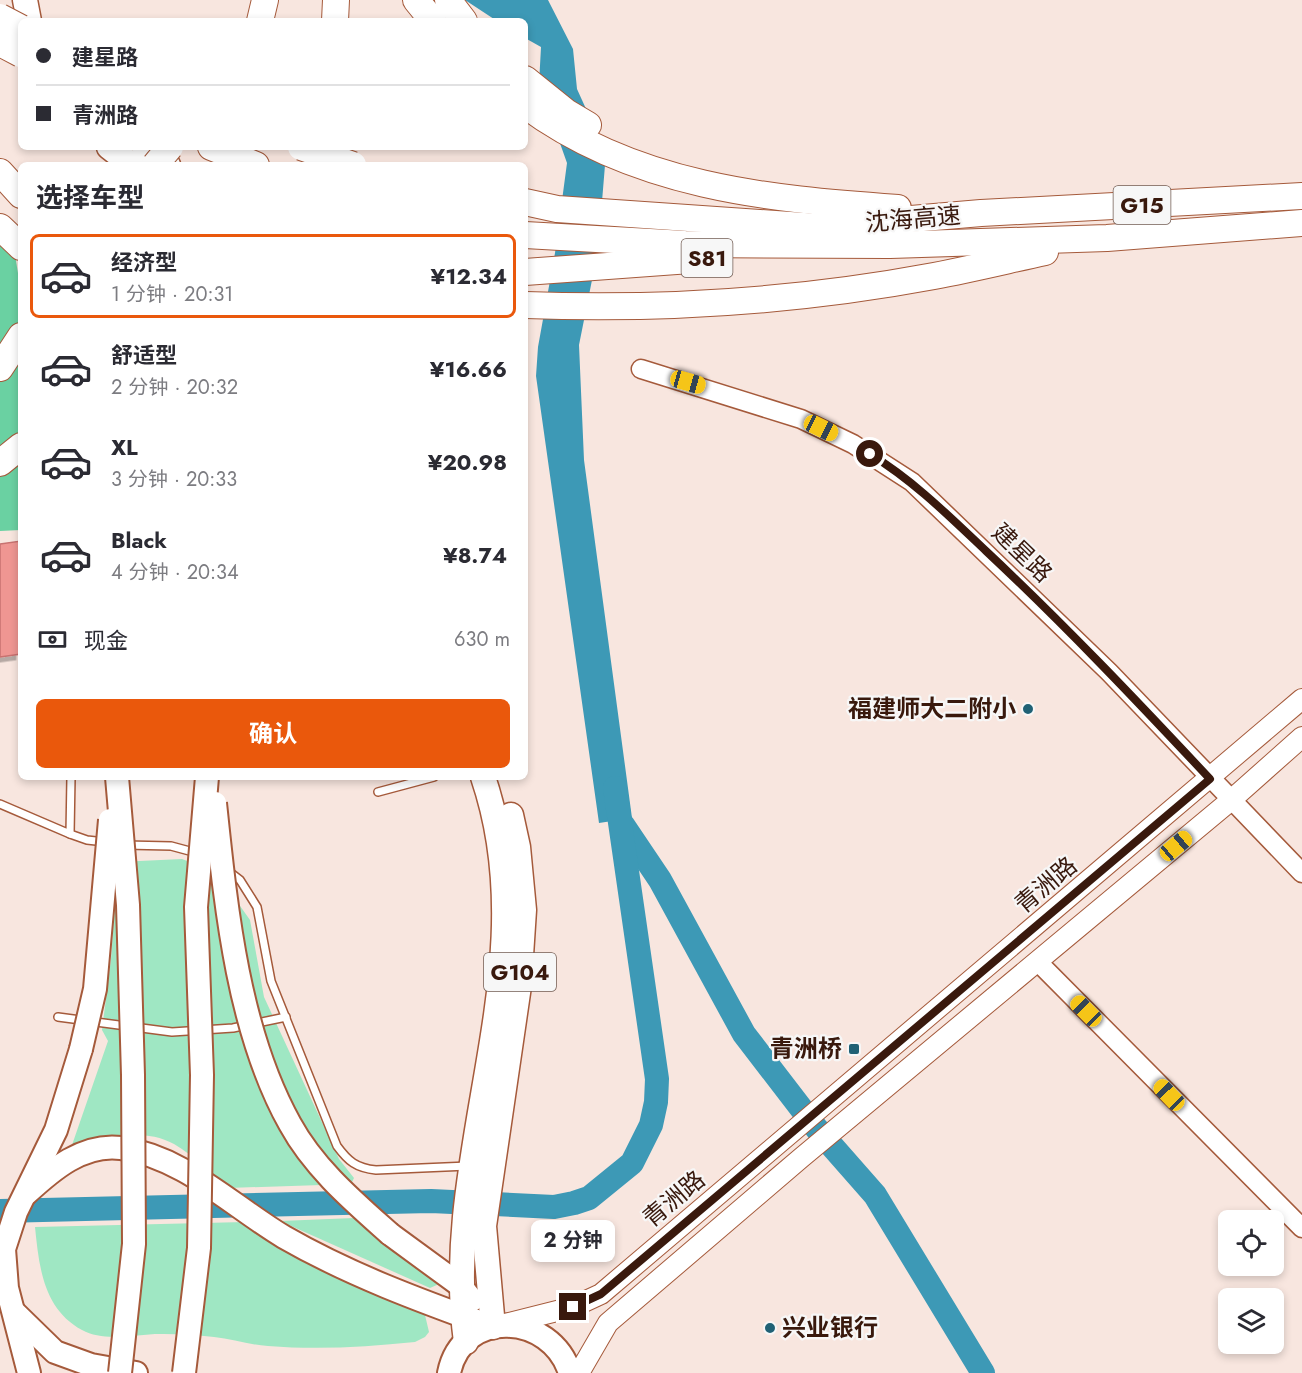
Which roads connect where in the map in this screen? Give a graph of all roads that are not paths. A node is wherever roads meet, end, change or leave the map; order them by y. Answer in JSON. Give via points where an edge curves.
{"nodes":[{"id":1,"x":6,"y":0,"type":"edge"},
{"id":2,"x":25,"y":0,"type":"edge"},
{"id":3,"x":265,"y":0,"type":"edge"},
{"id":4,"x":336,"y":0,"type":"edge"},
{"id":5,"x":416,"y":0,"type":"edge"},
{"id":6,"x":448,"y":0,"type":"edge"},
{"id":7,"x":0,"y":17,"type":"edge"},
{"id":8,"x":28,"y":18,"type":"edge"},
{"id":9,"x":261,"y":18,"type":"edge"},
{"id":10,"x":335,"y":18,"type":"edge"},
{"id":11,"x":431,"y":18,"type":"edge"},
{"id":12,"x":462,"y":18,"type":"edge"},
{"id":13,"x":18,"y":26,"type":"edge"},
{"id":14,"x":0,"y":43,"type":"edge"},
{"id":15,"x":18,"y":51,"type":"edge"},
{"id":16,"x":18,"y":52,"type":"edge"},
{"id":17,"x":528,"y":81,"type":"edge"},
{"id":18,"x":528,"y":107,"type":"edge"},
{"id":19,"x":113,"y":150,"type":"edge"},
{"id":20,"x":148,"y":150,"type":"edge"},
{"id":21,"x":168,"y":150,"type":"edge"},
{"id":22,"x":218,"y":150,"type":"edge"},
{"id":23,"x":310,"y":150,"type":"edge"},
{"id":24,"x":128,"y":162,"type":"edge"},
{"id":25,"x":158,"y":162,"type":"edge"},
{"id":26,"x":164,"y":162,"type":"edge"},
{"id":27,"x":248,"y":162,"type":"edge"},
{"id":28,"x":344,"y":162,"type":"edge"},
{"id":29,"x":0,"y":172,"type":"edge"},
{"id":30,"x":717,"y":188,"type":"junction"},
{"id":31,"x":18,"y":192,"type":"edge"},
{"id":32,"x":1302,"y":196,"type":"edge"},
{"id":33,"x":528,"y":203,"type":"edge"},
{"id":34,"x":981,"y":213,"type":"junction"},
{"id":35,"x":1302,"y":223,"type":"edge"},
{"id":36,"x":0,"y":227,"type":"edge"},
{"id":37,"x":528,"y":235,"type":"edge"},
{"id":38,"x":1107,"y":238,"type":"junction"},
{"id":39,"x":18,"y":244,"type":"edge"},
{"id":40,"x":890,"y":245,"type":"junction"},
{"id":41,"x":528,"y":272,"type":"edge"},
{"id":42,"x":528,"y":305,"type":"edge"},
{"id":43,"x":18,"y":341,"type":"edge"},
{"id":44,"x":3,"y":364,"type":"edge"},
{"id":45,"x":641,"y":369,"type":"dead end"},
{"id":46,"x":1302,"y":699,"type":"edge"},
{"id":47,"x":1302,"y":737,"type":"edge"},
{"id":48,"x":1210,"y":779,"type":"junction"},
{"id":49,"x":70,"y":780,"type":"edge"},
{"id":50,"x":116,"y":780,"type":"edge"},
{"id":51,"x":116,"y":780,"type":"edge"},
{"id":52,"x":207,"y":780,"type":"edge"},
{"id":53,"x":212,"y":780,"type":"edge"},
{"id":54,"x":423,"y":780,"type":"edge"},
{"id":55,"x":484,"y":780,"type":"edge"},
{"id":56,"x":500,"y":780,"type":"edge"},
{"id":57,"x":378,"y":792,"type":"dead end"},
{"id":58,"x":1230,"y":801,"type":"junction"},
{"id":59,"x":0,"y":804,"type":"edge"},
{"id":60,"x":70,"y":834,"type":"junction"},
{"id":61,"x":207,"y":857,"type":"dead end"},
{"id":62,"x":216,"y":861,"type":"dead end"},
{"id":63,"x":1302,"y":873,"type":"edge"},
{"id":64,"x":1050,"y":915,"type":"junction"},
{"id":65,"x":1068,"y":937,"type":"junction"},
{"id":66,"x":1038,"y":962,"type":"junction"},
{"id":67,"x":58,"y":1017,"type":"dead end"},
{"id":68,"x":286,"y":1017,"type":"junction"},
{"id":69,"x":483,"y":1167,"type":"junction"},
{"id":70,"x":26,"y":1194,"type":"junction"},
{"id":71,"x":474,"y":1225,"type":"junction"},
{"id":72,"x":1302,"y":1228,"type":"edge"},
{"id":73,"x":461,"y":1286,"type":"junction"},
{"id":74,"x":15,"y":1312,"type":"junction"},
{"id":75,"x":463,"y":1316,"type":"junction"},
{"id":76,"x":493,"y":1327,"type":"junction"},
{"id":77,"x":466,"y":1342,"type":"junction"},
{"id":78,"x":29,"y":1373,"type":"edge"},
{"id":79,"x":120,"y":1373,"type":"edge"},
{"id":80,"x":136,"y":1373,"type":"edge"},
{"id":81,"x":184,"y":1373,"type":"edge"},
{"id":82,"x":449,"y":1373,"type":"edge"},
{"id":83,"x":570,"y":1373,"type":"edge"},
{"id":84,"x":579,"y":1373,"type":"edge"}],
"edges":[{"from":1,"to":15,"type":"highway","via":[[7,20]]},
{"from":2,"to":8,"type":"highway"},
{"from":3,"to":9,"type":"highway"},
{"from":4,"to":10,"type":"highway"},
{"from":5,"to":11,"type":"highway"},
{"from":6,"to":12,"type":"highway"},
{"from":7,"to":13,"type":"highway","bridge":true},
{"from":14,"to":16,"type":"highway","bridge":true},
{"from":17,"to":30,"type":"highway","via":[[566,112],[612,140]]},
{"from":18,"to":30,"type":"highway","via":[[581,140],[624,159]]},
{"from":19,"to":24,"type":"highway"},
{"from":20,"to":26,"type":"highway"},
{"from":21,"to":25,"type":"highway","bridge":true},
{"from":22,"to":27,"type":"highway"},
{"from":23,"to":28,"type":"highway","bridge":true},
{"from":29,"to":31,"type":"highway"},
{"from":30,"to":34,"type":"highway","via":[[796,201]]},
{"from":32,"to":34,"type":"highway","name":"沈海高速","number":"G15"},
{"from":33,"to":34,"type":"highway","name":"沈海高速","number":"G15","via":[[557,209],[818,228]]},
{"from":35,"to":38,"type":"highway","name":"沈海高速","number":"G15"},
{"from":36,"to":39,"type":"highway"},
{"from":37,"to":40,"type":"highway","name":"沈海高速","number":"G15","via":[[685,244]]},
{"from":38,"to":40,"type":"highway","name":"沈海高速","number":"G15"},
{"from":38,"to":42,"type":"highway","via":[[933,276],[829,291],[634,307]]},
{"from":40,"to":41,"type":"highway","number":"S81"},
{"from":43,"to":44,"type":"highway"},
{"from":45,"to":48,"type":"street","name":"建星路","via":[[801,419],[897,470],[1008,572]]},
{"from":46,"to":48,"type":"main road","name":"青洲路"},
{"from":47,"to":58,"type":"main road"},
{"from":48,"to":58,"type":"street","name":"建星路"},
{"from":48,"to":64,"type":"main road","name":"青洲路"},
{"from":49,"to":60,"type":"lane"},
{"from":50,"to":70,"type":"main road","bridge":true,"via":[[95,989],[56,1130]]},
{"from":51,"to":79,"type":"main road","bridge":true,"via":[[128,905],[134,1098],[134,1244]]},
{"from":52,"to":81,"type":"main road","bridge":true,"via":[[196,908],[202,1075],[199,1248]]},
{"from":53,"to":73,"type":"main road","bridge":true,"via":[[223,874],[246,1011],[260,1056],[290,1125],[337,1187],[390,1234]]},
{"from":54,"to":57,"type":"lane"},
{"from":55,"to":69,"type":"highway","number":"G104","via":[[500,837],[506,897]]},
{"from":56,"to":69,"type":"highway","number":"G104","via":[[519,847],[524,910],[519,986]]},
{"from":58,"to":63,"type":"street","name":"建星路"},
{"from":58,"to":65,"type":"main road"},
{"from":59,"to":60,"type":"lane"},
{"from":60,"to":61,"type":"lane","via":[[87,840],[171,846]]},
{"from":62,"to":68,"type":"lane","via":[[240,880],[257,907],[271,981]]},
{"from":64,"to":65,"type":"main road"},
{"from":64,"to":76,"type":"main road","name":"青洲路","via":[[601,1294],[573,1307]]},
{"from":65,"to":66,"type":"main road"},
{"from":66,"to":72,"type":"street"},
{"from":66,"to":84,"type":"main road","via":[[608,1323]]},
{"from":67,"to":68,"type":"lane","via":[[172,1032],[233,1028]]},
{"from":68,"to":69,"type":"lane","via":[[337,1146],[347,1161],[361,1169],[375,1170]]},
{"from":69,"to":71,"type":"highway","number":"G104"},
{"from":70,"to":74,"type":"main road","via":[[4,1249]]},
{"from":70,"to":75,"type":"main road","via":[[53,1169],[74,1157],[97,1149],[121,1148],[161,1161],[213,1187],[283,1236],[374,1283]]},
{"from":71,"to":73,"type":"highway","number":"G104"},
{"from":71,"to":76,"type":"highway","number":"G104"},
{"from":73,"to":75,"type":"highway","number":"G104"},
{"from":73,"to":76,"type":"main road"},
{"from":74,"to":78,"type":"main road"},
{"from":74,"to":80,"type":"main road","via":[[55,1352],[91,1365]]},
{"from":75,"to":76,"type":"main road"},
{"from":75,"to":77,"type":"highway","number":"G104"},
{"from":76,"to":77,"type":"main road"},
{"from":76,"to":83,"type":"main road","via":[[521,1326],[547,1337],[561,1353]]},
{"from":77,"to":82,"type":"main road"}]}
